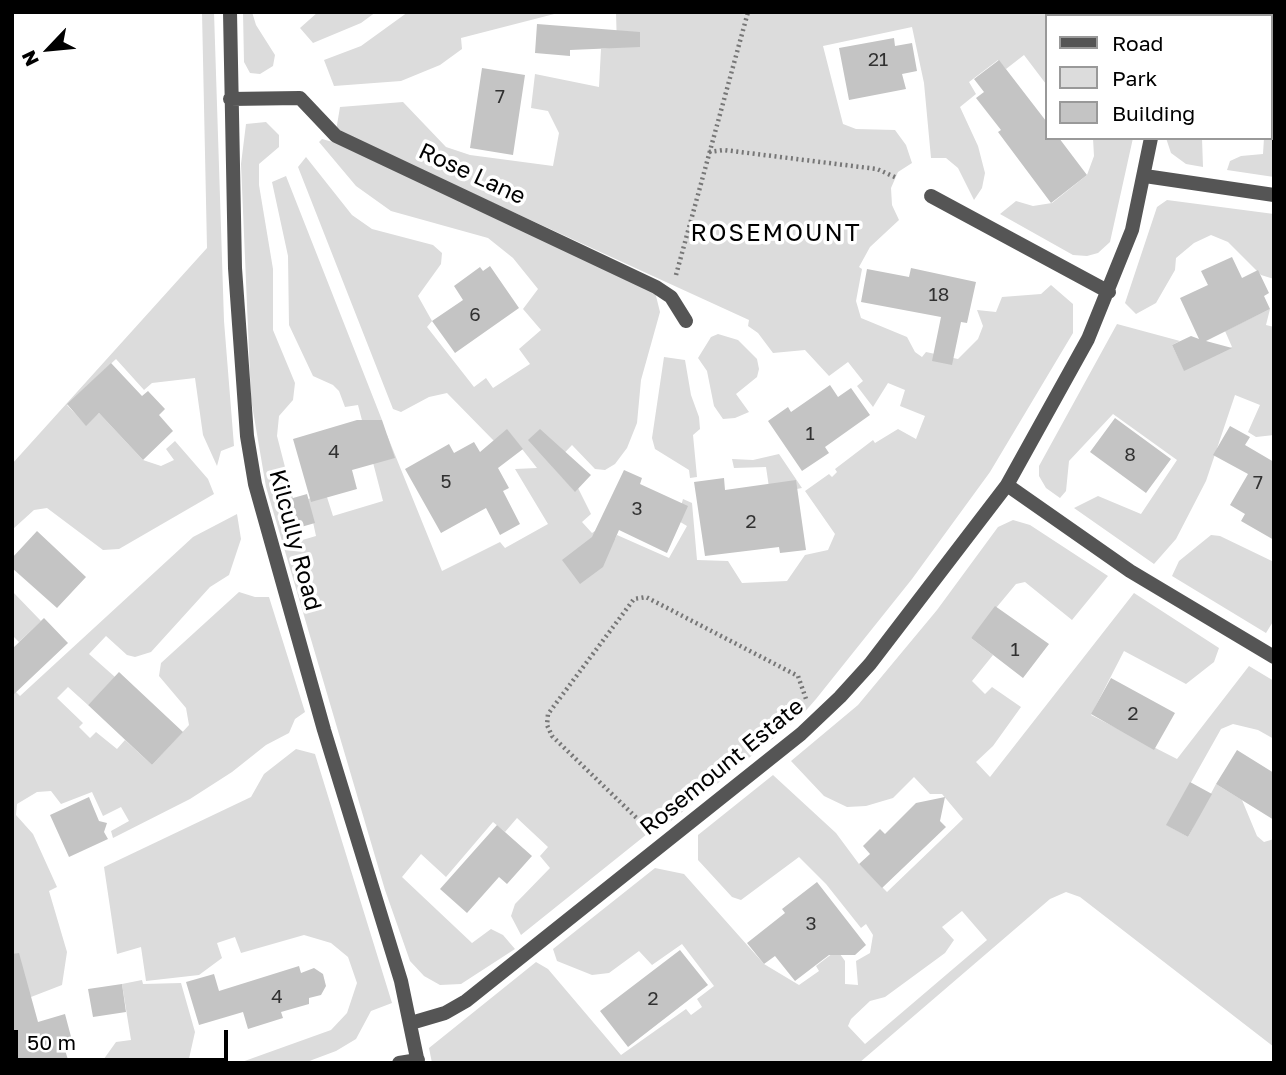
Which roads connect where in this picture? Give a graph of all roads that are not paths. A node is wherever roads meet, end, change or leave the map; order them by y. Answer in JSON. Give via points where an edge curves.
{"nodes":[{"id":1,"x":230,"y":12,"type":"edge"},
{"id":2,"x":230,"y":99,"type":"junction"},
{"id":3,"x":1151,"y":140,"type":"edge"},
{"id":4,"x":1145,"y":176,"type":"junction"},
{"id":5,"x":1274,"y":195,"type":"edge"},
{"id":6,"x":931,"y":196,"type":"dead end"},
{"id":7,"x":1108,"y":292,"type":"junction"},
{"id":8,"x":686,"y":321,"type":"dead end"},
{"id":9,"x":1007,"y":485,"type":"junction"},
{"id":10,"x":1274,"y":657,"type":"edge"},
{"id":11,"x":411,"y":1023,"type":"junction"},
{"id":12,"x":418,"y":1061,"type":"edge"},
{"id":13,"x":399,"y":1063,"type":"edge"}],
"edges":[{"from":1,"to":2,"type":"street","name":"Kilcully Road"},
{"from":2,"to":8,"type":"street","name":"Rose Lane","via":[[300,98],[337,136],[671,297]]},
{"from":2,"to":11,"type":"street","name":"Kilcully Road","via":[[235,268],[247,436],[255,484]]},
{"from":3,"to":4,"type":"street","name":"Rosemount Estate"},
{"from":4,"to":5,"type":"street"},
{"from":4,"to":7,"type":"street","name":"Rosemount Estate","via":[[1132,230]]},
{"from":6,"to":7,"type":"street"},
{"from":7,"to":9,"type":"street","name":"Rosemount Estate","via":[[1088,339]]},
{"from":9,"to":10,"type":"street","via":[[1130,571]]},
{"from":9,"to":11,"type":"street","name":"Rosemount Estate","via":[[870,663],[801,734],[466,1001]]},
{"from":11,"to":12,"type":"street","name":"Kilcully Road"},
{"from":12,"to":13,"type":"street"}]}
